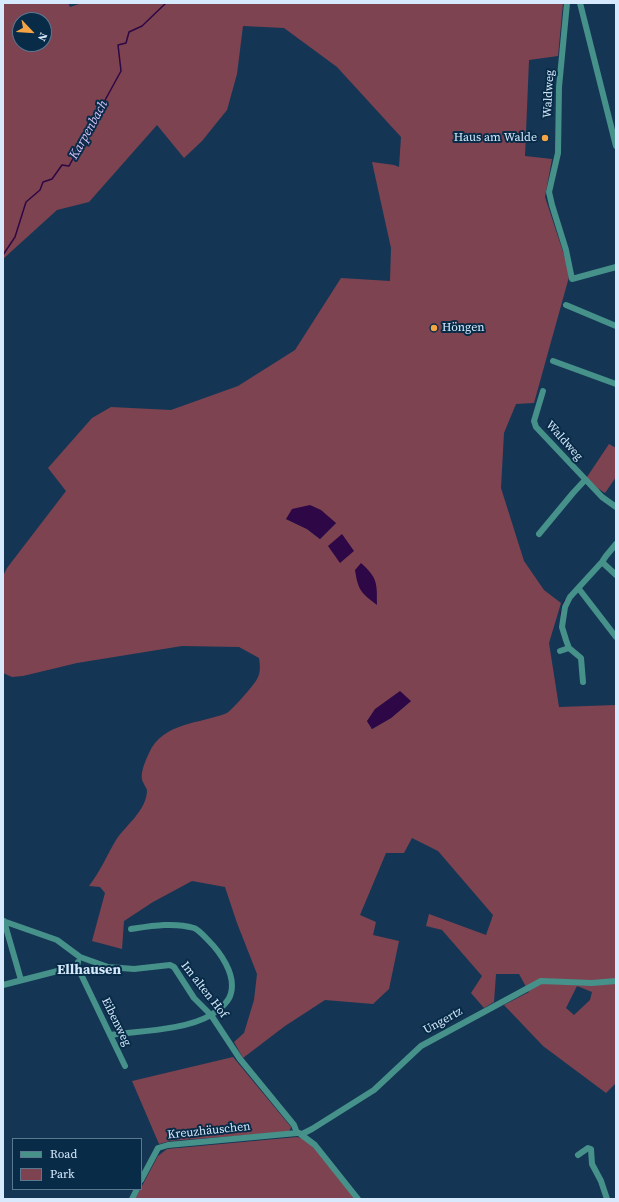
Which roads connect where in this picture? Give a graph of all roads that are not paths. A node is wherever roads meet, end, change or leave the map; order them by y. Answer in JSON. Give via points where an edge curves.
{"nodes":[{"id":1,"x":567,"y":3,"type":"edge"},
{"id":2,"x":580,"y":3,"type":"edge"},
{"id":3,"x":616,"y":146,"type":"edge"},
{"id":4,"x":616,"y":267,"type":"edge"},
{"id":5,"x":566,"y":305,"type":"dead end"},
{"id":6,"x":616,"y":326,"type":"edge"},
{"id":7,"x":552,"y":361,"type":"dead end"},
{"id":8,"x":616,"y":384,"type":"edge"},
{"id":9,"x":544,"y":391,"type":"dead end"},
{"id":10,"x":586,"y":480,"type":"junction"},
{"id":11,"x":616,"y":507,"type":"edge"},
{"id":12,"x":539,"y":534,"type":"dead end"},
{"id":13,"x":616,"y":544,"type":"edge"},
{"id":14,"x":602,"y":562,"type":"junction"},
{"id":15,"x":616,"y":575,"type":"edge"},
{"id":16,"x":578,"y":589,"type":"junction"},
{"id":17,"x":616,"y":637,"type":"edge"},
{"id":18,"x":569,"y":648,"type":"junction"},
{"id":19,"x":560,"y":651,"type":"dead end"},
{"id":20,"x":583,"y":682,"type":"dead end"},
{"id":21,"x":3,"y":921,"type":"edge"},
{"id":22,"x":131,"y":929,"type":"dead end"},
{"id":23,"x":80,"y":957,"type":"junction"},
{"id":24,"x":77,"y":966,"type":"junction"},
{"id":25,"x":21,"y":980,"type":"junction"},
{"id":26,"x":616,"y":981,"type":"edge"},
{"id":27,"x":3,"y":985,"type":"edge"},
{"id":28,"x":211,"y":1015,"type":"junction"},
{"id":29,"x":110,"y":1035,"type":"junction"},
{"id":30,"x":125,"y":1066,"type":"dead end"},
{"id":31,"x":300,"y":1134,"type":"junction"},
{"id":32,"x":578,"y":1155,"type":"dead end"},
{"id":33,"x":142,"y":1178,"type":"edge"},
{"id":34,"x":136,"y":1190,"type":"edge"},
{"id":35,"x":132,"y":1199,"type":"edge"},
{"id":36,"x":358,"y":1199,"type":"edge"},
{"id":37,"x":607,"y":1199,"type":"edge"}],
"edges":[{"from":1,"to":4,"type":"street","name":"Waldweg","via":[[559,87],[558,153],[549,192],[572,279]]},
{"from":2,"to":3,"type":"street"},
{"from":5,"to":6,"type":"street"},
{"from":7,"to":8,"type":"street"},
{"from":9,"to":10,"type":"street","name":"Waldweg","via":[[534,421],[536,427]]},
{"from":10,"to":11,"type":"street","name":"Waldweg"},
{"from":10,"to":12,"type":"street"},
{"from":13,"to":14,"type":"street"},
{"from":14,"to":15,"type":"street"},
{"from":14,"to":16,"type":"street"},
{"from":16,"to":17,"type":"street"},
{"from":16,"to":18,"type":"street","via":[[565,607],[562,627]]},
{"from":18,"to":19,"type":"street"},
{"from":18,"to":20,"type":"street","via":[[581,658]]},
{"from":21,"to":23,"type":"street","name":"Im alten Hof","via":[[57,940]]},
{"from":21,"to":25,"type":"street"},
{"from":22,"to":28,"type":"street","via":[[167,925],[195,929],[220,952],[231,976],[232,992],[221,1008]]},
{"from":23,"to":24,"type":"street"},
{"from":23,"to":28,"type":"street","name":"Im alten Hof","via":[[121,969],[134,970],[170,965],[174,967],[194,998]]},
{"from":24,"to":25,"type":"street"},
{"from":24,"to":29,"type":"street","name":"Eibenweg"},
{"from":25,"to":27,"type":"street"},
{"from":26,"to":31,"type":"street","name":"Ungertz","via":[[541,981],[421,1046],[374,1090]]},
{"from":28,"to":29,"type":"street","via":[[193,1024]]},
{"from":28,"to":31,"type":"street","name":"Im alten Hof","via":[[240,1058]]},
{"from":29,"to":30,"type":"street","name":"Eibenweg"},
{"from":31,"to":33,"type":"street","name":"Kreuzhäuschen","via":[[168,1145],[158,1148]]},
{"from":31,"to":36,"type":"street","name":"Im alten Hof","via":[[315,1145]]},
{"from":32,"to":37,"type":"street","via":[[588,1148],[591,1149],[592,1164]]},
{"from":34,"to":35,"type":"street"}]}
